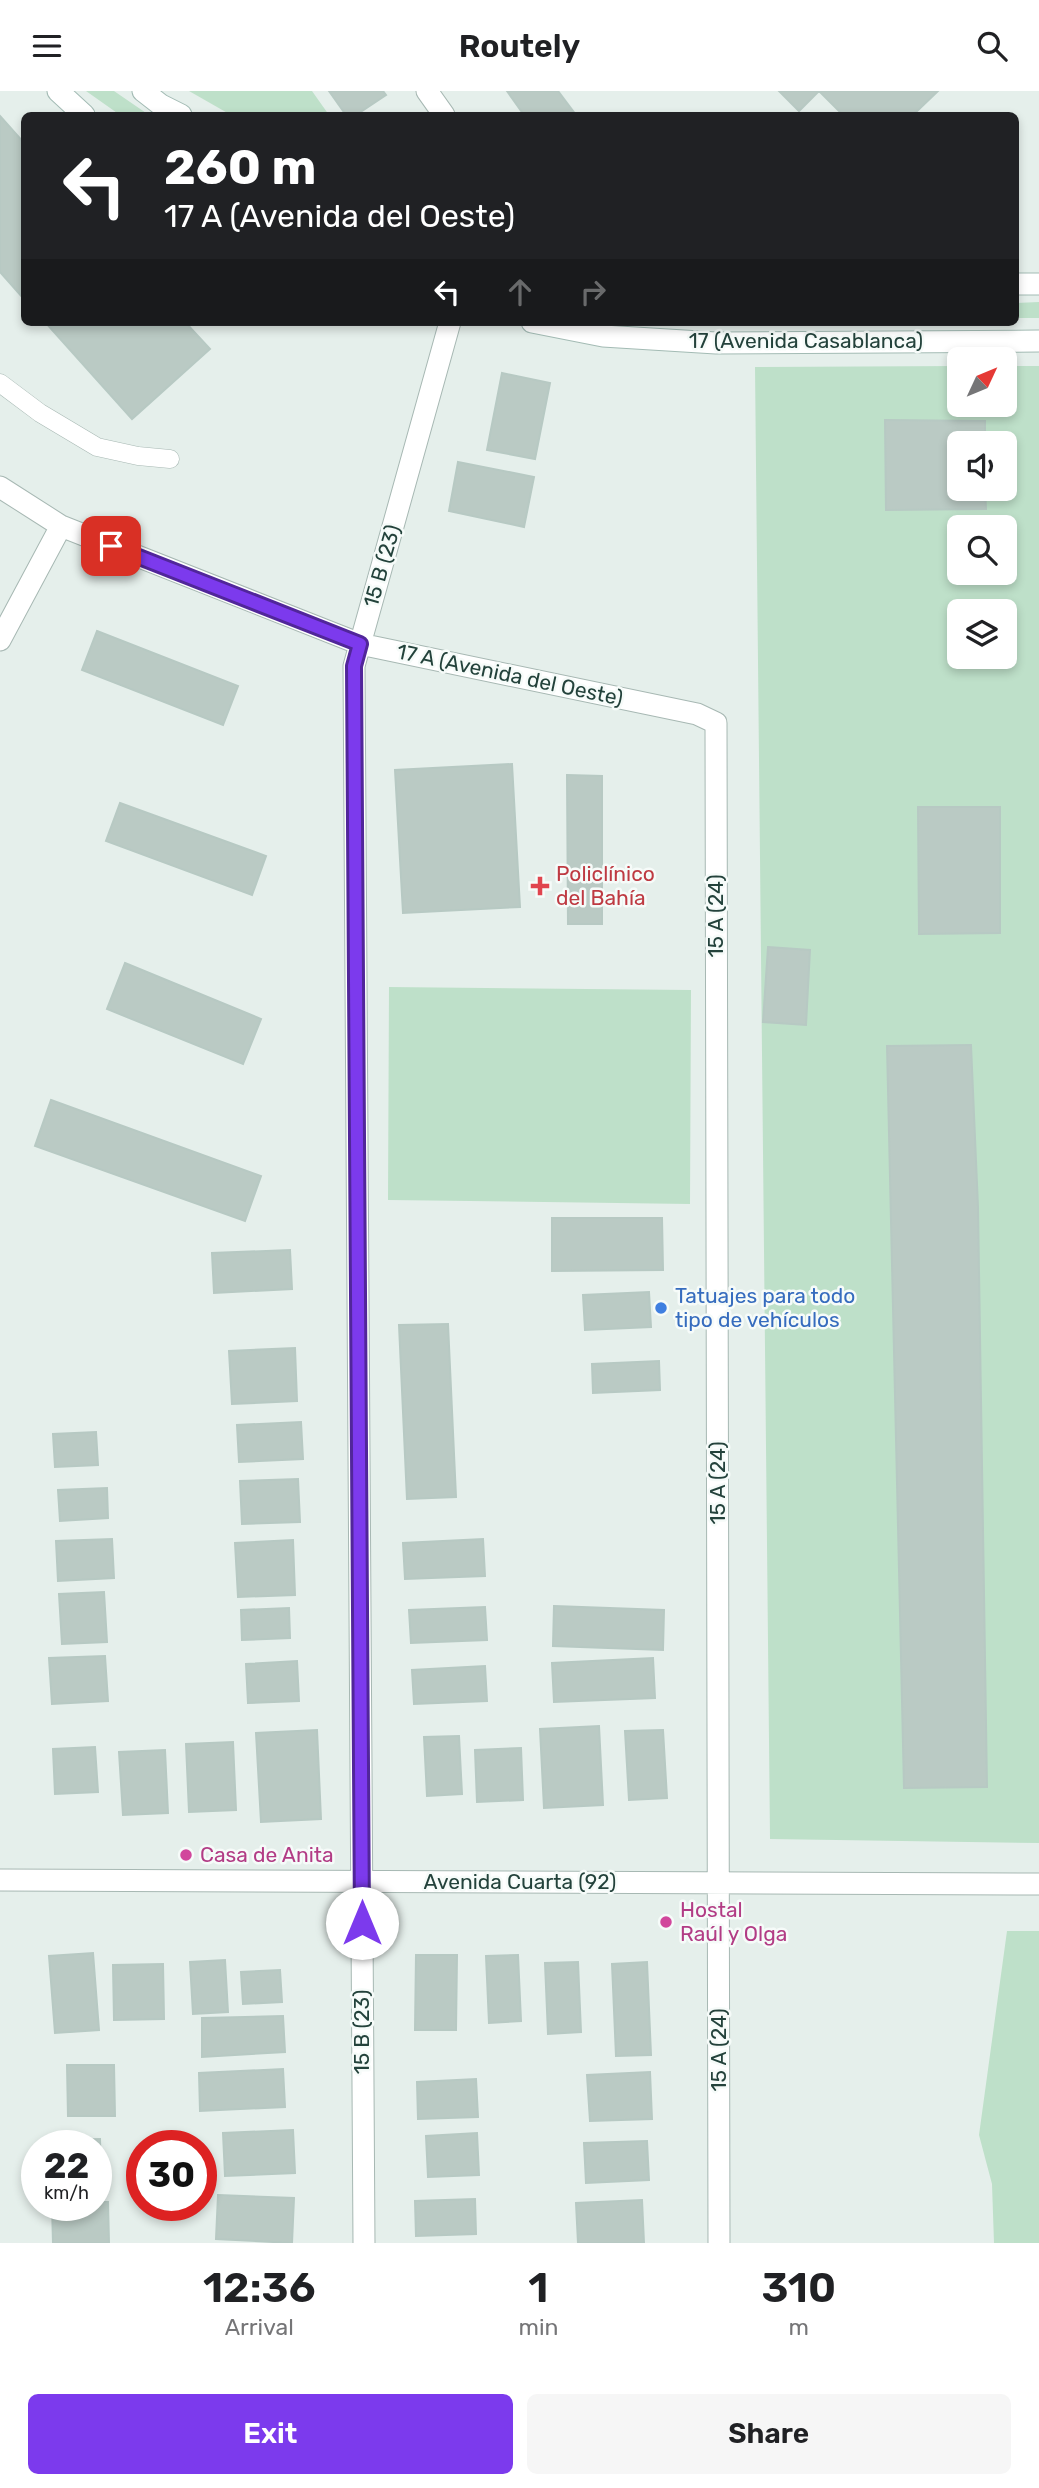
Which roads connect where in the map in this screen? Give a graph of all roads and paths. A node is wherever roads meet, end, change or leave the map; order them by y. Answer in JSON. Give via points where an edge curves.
{"nodes":[{"id":1,"x":58,"y":91,"type":"edge"},
{"id":2,"x":142,"y":91,"type":"edge"},
{"id":3,"x":427,"y":91,"type":"edge"},
{"id":4,"x":81,"y":112,"type":"edge"},
{"id":5,"x":175,"y":112,"type":"edge"},
{"id":6,"x":442,"y":112,"type":"edge"},
{"id":7,"x":1019,"y":284,"type":"edge"},
{"id":8,"x":1039,"y":284,"type":"edge"},
{"id":9,"x":449,"y":326,"type":"edge"},
{"id":10,"x":552,"y":326,"type":"edge"},
{"id":11,"x":1039,"y":341,"type":"edge"},
{"id":12,"x":0,"y":383,"type":"edge"},
{"id":13,"x":170,"y":459,"type":"dead end"},
{"id":14,"x":0,"y":487,"type":"edge"},
{"id":15,"x":61,"y":526,"type":"junction"},
{"id":16,"x":0,"y":640,"type":"edge"},
{"id":17,"x":360,"y":644,"type":"junction"},
{"id":18,"x":716,"y":723,"type":"joint"},
{"id":19,"x":0,"y":1880,"type":"edge"},
{"id":20,"x":361,"y":1882,"type":"junction"},
{"id":21,"x":718,"y":1883,"type":"junction"},
{"id":22,"x":1039,"y":1884,"type":"edge"},
{"id":23,"x":364,"y":2243,"type":"edge"},
{"id":24,"x":719,"y":2243,"type":"edge"}],
"edges":[{"from":1,"to":4,"type":"street"},
{"from":2,"to":5,"type":"street"},
{"from":3,"to":6,"type":"street"},
{"from":7,"to":8,"type":"street"},
{"from":9,"to":17,"type":"street","name":"15 B (23)"},
{"from":10,"to":11,"type":"street","name":"17 (Avenida Casablanca)","via":[[603,336],[716,343]]},
{"from":12,"to":13,"type":"lane","via":[[97,447]]},
{"from":14,"to":15,"type":"street","name":"17 A (Avenida del Oeste)"},
{"from":15,"to":16,"type":"street"},
{"from":15,"to":17,"type":"street","name":"17 A (Avenida del Oeste)"},
{"from":17,"to":18,"type":"street","name":"17 A (Avenida del Oeste)","via":[[697,714]]},
{"from":17,"to":20,"type":"street","name":"15 B (23)","via":[[354,666]]},
{"from":18,"to":21,"type":"street","name":"15 A (24)"},
{"from":19,"to":20,"type":"street","name":"Avenida Cuarta (92)"},
{"from":20,"to":21,"type":"street","name":"Avenida Cuarta (92)"},
{"from":20,"to":23,"type":"street","name":"15 B (23)"},
{"from":21,"to":22,"type":"street","name":"Avenida Cuarta (92)"},
{"from":21,"to":24,"type":"street","name":"15 A (24)"}]}
